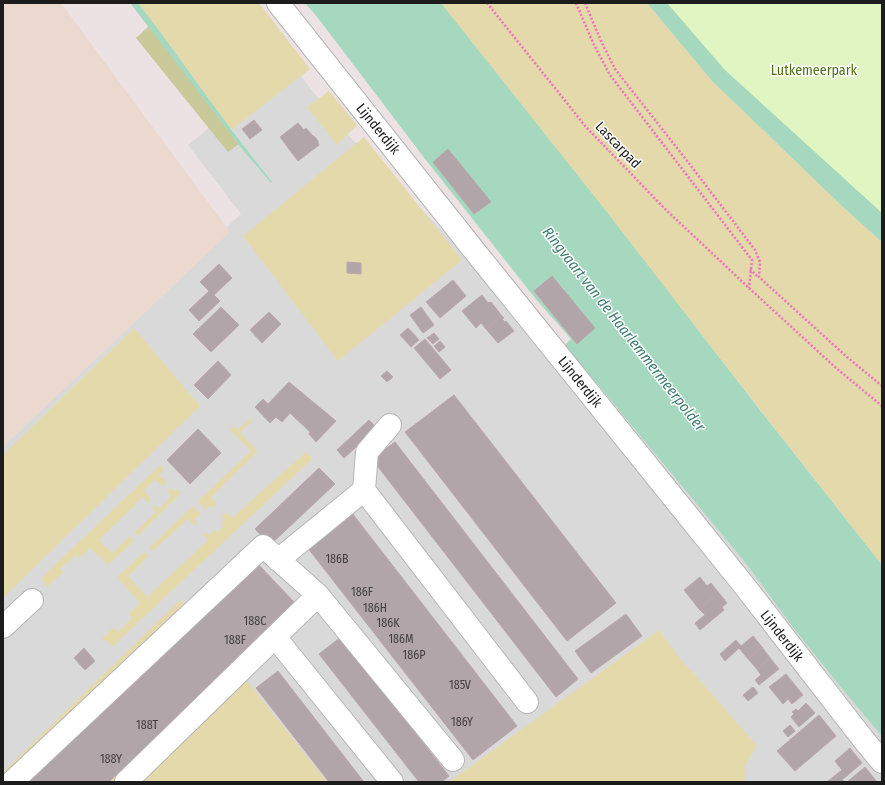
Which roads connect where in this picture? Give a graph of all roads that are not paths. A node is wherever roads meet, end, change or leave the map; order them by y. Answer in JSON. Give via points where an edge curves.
{"nodes":[{"id":1,"x":278,"y":3,"type":"edge"},
{"id":2,"x":390,"y":425,"type":"dead end"},
{"id":3,"x":364,"y":490,"type":"junction"},
{"id":4,"x":278,"y":560,"type":"junction"},
{"id":5,"x":318,"y":595,"type":"junction"},
{"id":6,"x":32,"y":600,"type":"dead end"},
{"id":7,"x":3,"y":627,"type":"edge"},
{"id":8,"x":275,"y":637,"type":"junction"},
{"id":9,"x":527,"y":702,"type":"dead end"},
{"id":10,"x":453,"y":760,"type":"dead end"},
{"id":11,"x":882,"y":762,"type":"edge"},
{"id":12,"x":12,"y":782,"type":"edge"},
{"id":13,"x":126,"y":782,"type":"edge"},
{"id":14,"x":392,"y":782,"type":"edge"}],
"edges":[{"from":1,"to":11,"type":"street","name":"Lijnderdijk"},
{"from":2,"to":3,"type":"street","via":[[367,452]]},
{"from":3,"to":4,"type":"street"},
{"from":3,"to":9,"type":"street"},
{"from":4,"to":5,"type":"street"},
{"from":4,"to":12,"type":"street","via":[[263,546]]},
{"from":5,"to":8,"type":"street"},
{"from":5,"to":10,"type":"street"},
{"from":6,"to":7,"type":"street"},
{"from":8,"to":13,"type":"street"},
{"from":8,"to":14,"type":"street"}]}
